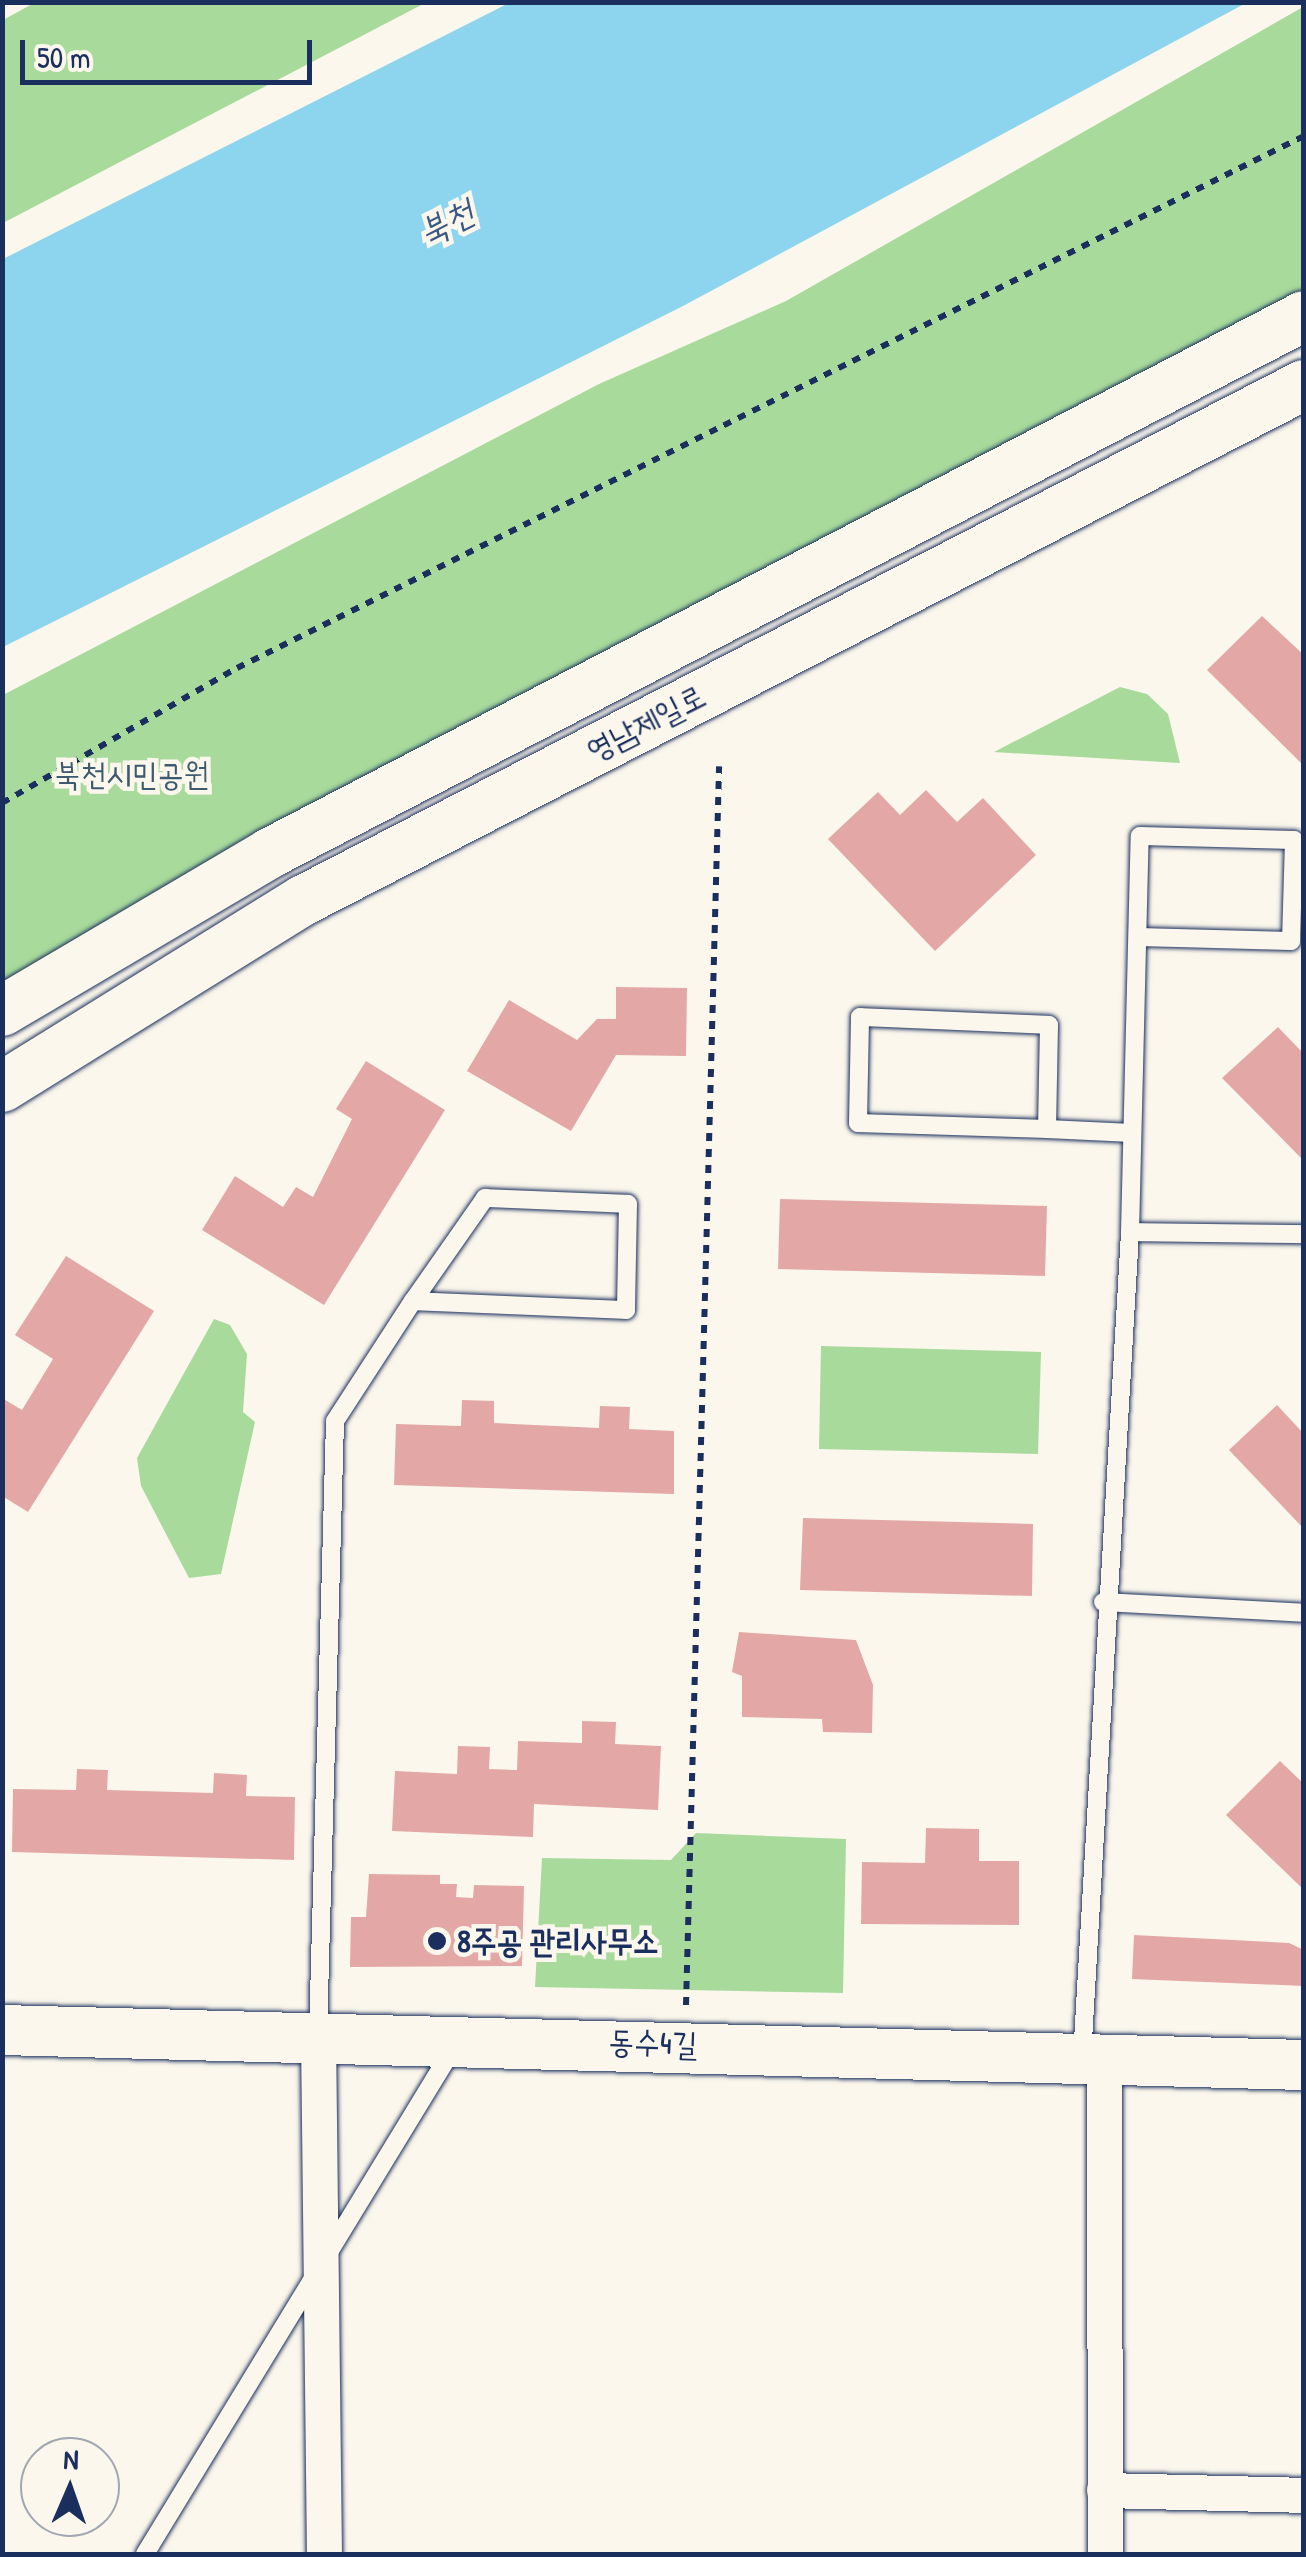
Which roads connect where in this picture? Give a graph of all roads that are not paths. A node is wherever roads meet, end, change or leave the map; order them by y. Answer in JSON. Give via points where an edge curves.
{"nodes":[{"id":1,"x":1304,"y":316,"type":"edge"},
{"id":2,"x":1304,"y":385,"type":"edge"},
{"id":3,"x":1138,"y":937,"type":"junction"},
{"id":4,"x":2,"y":1011,"type":"edge"},
{"id":5,"x":2,"y":1087,"type":"edge"},
{"id":6,"x":1047,"y":1128,"type":"junction"},
{"id":7,"x":1132,"y":1134,"type":"junction"},
{"id":8,"x":1130,"y":1232,"type":"junction"},
{"id":9,"x":1304,"y":1234,"type":"edge"},
{"id":10,"x":413,"y":1301,"type":"junction"},
{"id":11,"x":1103,"y":1602,"type":"junction"},
{"id":12,"x":1304,"y":1613,"type":"edge"},
{"id":13,"x":2,"y":2030,"type":"edge"},
{"id":14,"x":318,"y":2035,"type":"junction"},
{"id":15,"x":459,"y":2038,"type":"junction"},
{"id":16,"x":1093,"y":2059,"type":"junction"},
{"id":17,"x":1304,"y":2065,"type":"edge"},
{"id":18,"x":321,"y":2257,"type":"junction"},
{"id":19,"x":1104,"y":2490,"type":"junction"},
{"id":20,"x":1304,"y":2495,"type":"edge"},
{"id":21,"x":145,"y":2554,"type":"edge"},
{"id":22,"x":324,"y":2554,"type":"edge"},
{"id":23,"x":1105,"y":2554,"type":"edge"}],
"edges":[{"from":1,"to":4,"type":"street","name":"영남제일로","via":[[270,853]]},
{"from":2,"to":5,"type":"street","name":"영남제일로","via":[[304,900]]},
{"from":3,"to":3,"type":"lane","via":[[1140,836],[1294,840],[1291,941]]},
{"from":3,"to":7,"type":"lane"},
{"from":6,"to":6,"type":"lane","via":[[1050,1025],[860,1017],[858,1123]]},
{"from":6,"to":7,"type":"lane"},
{"from":7,"to":8,"type":"lane"},
{"from":8,"to":9,"type":"lane"},
{"from":8,"to":11,"type":"lane"},
{"from":10,"to":10,"type":"lane","via":[[485,1198],[628,1204],[626,1310]]},
{"from":10,"to":14,"type":"lane","via":[[335,1420]]},
{"from":11,"to":12,"type":"lane"},
{"from":11,"to":16,"type":"lane"},
{"from":13,"to":14,"type":"street","name":"동수4길"},
{"from":14,"to":15,"type":"street","name":"동수4길"},
{"from":14,"to":18,"type":"street"},
{"from":15,"to":16,"type":"street","name":"동수4길"},
{"from":15,"to":18,"type":"lane"},
{"from":16,"to":17,"type":"street","name":"동수4길"},
{"from":16,"to":19,"type":"street"},
{"from":18,"to":21,"type":"lane"},
{"from":18,"to":22,"type":"street"},
{"from":19,"to":20,"type":"street"},
{"from":19,"to":23,"type":"street"}]}
